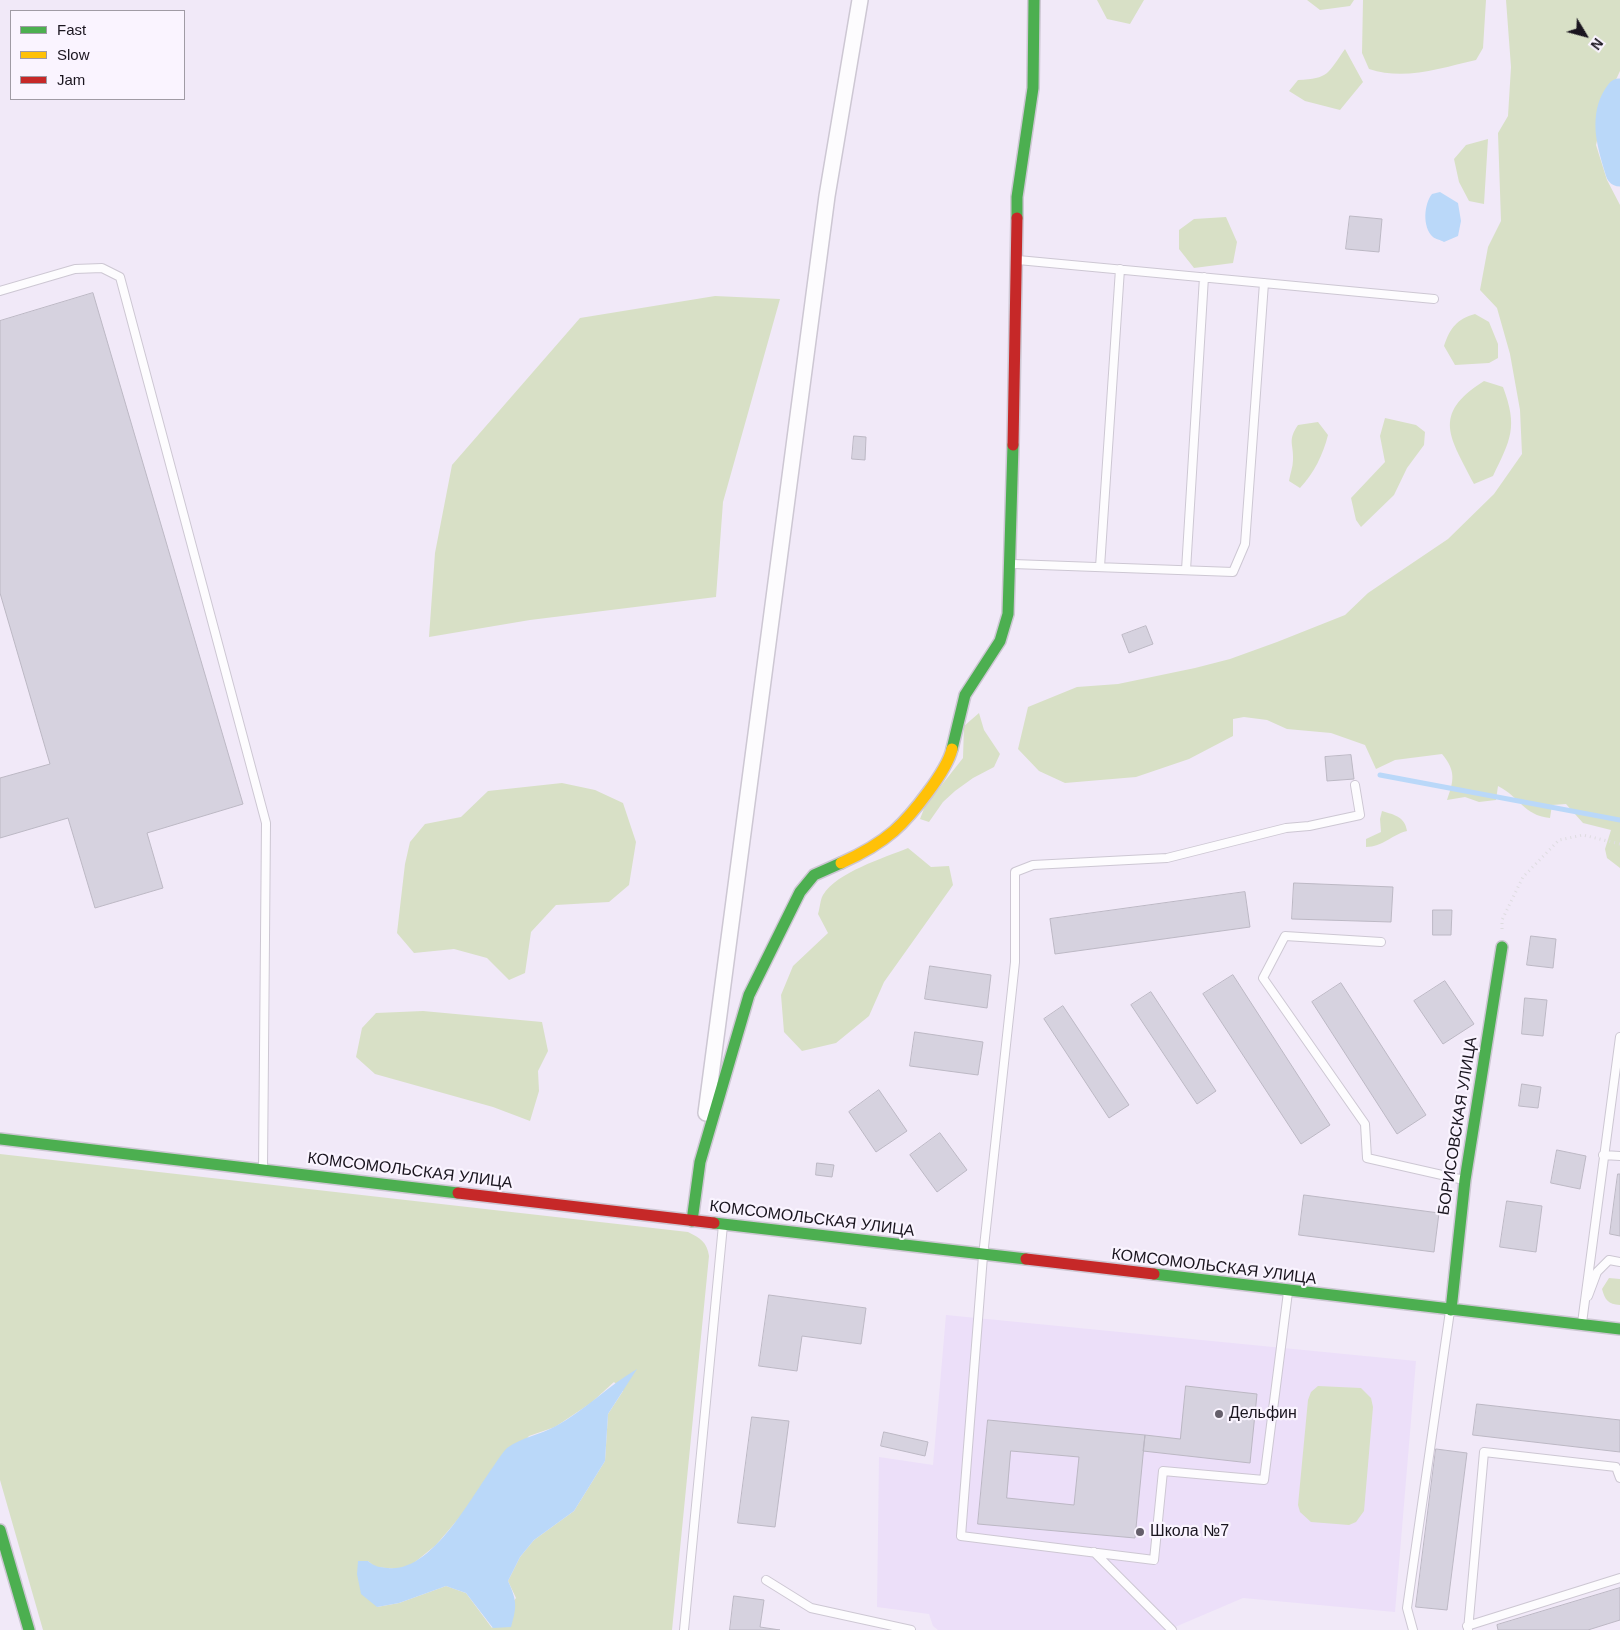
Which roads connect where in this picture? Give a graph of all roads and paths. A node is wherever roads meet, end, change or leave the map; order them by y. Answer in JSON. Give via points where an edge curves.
{"nodes":[{"id":1,"x":860,"y":0,"type":"edge"},
{"id":2,"x":1034,"y":0,"type":"edge"},
{"id":3,"x":1016,"y":260,"type":"junction"},
{"id":4,"x":1120,"y":269,"type":"junction"},
{"id":5,"x":1204,"y":277,"type":"junction"},
{"id":6,"x":1264,"y":283,"type":"junction"},
{"id":7,"x":0,"y":292,"type":"edge"},
{"id":8,"x":1434,"y":299,"type":"dead end"},
{"id":9,"x":1011,"y":564,"type":"junction"},
{"id":10,"x":1100,"y":567,"type":"junction"},
{"id":11,"x":1186,"y":570,"type":"junction"},
{"id":12,"x":1356,"y":785,"type":"dead end"},
{"id":13,"x":1620,"y":844,"type":"edge"},
{"id":14,"x":1381,"y":942,"type":"dead end"},
{"id":15,"x":1502,"y":947,"type":"joint"},
{"id":16,"x":1620,"y":1038,"type":"edge"},
{"id":17,"x":0,"y":1139,"type":"edge"},
{"id":18,"x":1604,"y":1155,"type":"junction"},
{"id":19,"x":1620,"y":1156,"type":"edge"},
{"id":20,"x":700,"y":1162,"type":"junction"},
{"id":21,"x":262,"y":1170,"type":"junction"},
{"id":22,"x":1465,"y":1180,"type":"junction"},
{"id":23,"x":692,"y":1222,"type":"junction"},
{"id":24,"x":723,"y":1225,"type":"junction"},
{"id":25,"x":983,"y":1256,"type":"junction"},
{"id":26,"x":1620,"y":1262,"type":"edge"},
{"id":27,"x":1288,"y":1292,"type":"junction"},
{"id":28,"x":1584,"y":1308,"type":"junction"},
{"id":29,"x":1450,"y":1310,"type":"junction"},
{"id":30,"x":1582,"y":1325,"type":"junction"},
{"id":31,"x":1620,"y":1329,"type":"edge"},
{"id":32,"x":1620,"y":1478,"type":"edge"},
{"id":33,"x":0,"y":1530,"type":"edge"},
{"id":34,"x":1094,"y":1552,"type":"junction"},
{"id":35,"x":1620,"y":1578,"type":"edge"},
{"id":36,"x":766,"y":1580,"type":"dead end"},
{"id":37,"x":1468,"y":1628,"type":"edge"},
{"id":38,"x":29,"y":1630,"type":"edge"},
{"id":39,"x":684,"y":1630,"type":"edge"},
{"id":40,"x":911,"y":1630,"type":"edge"},
{"id":41,"x":1172,"y":1630,"type":"edge"},
{"id":42,"x":1413,"y":1630,"type":"edge"}],
"edges":[{"from":1,"to":20,"type":"street","via":[[827,196]]},
{"from":2,"to":3,"type":"street","via":[[1033,88],[1018,197]]},
{"from":3,"to":4,"type":"lane"},
{"from":3,"to":9,"type":"street"},
{"from":4,"to":5,"type":"lane"},
{"from":4,"to":10,"type":"lane"},
{"from":5,"to":6,"type":"lane"},
{"from":5,"to":11,"type":"lane"},
{"from":6,"to":8,"type":"lane"},
{"from":6,"to":11,"type":"lane","via":[[1245,544],[1234,572]]},
{"from":7,"to":21,"type":"lane","via":[[75,269],[102,268],[120,277],[266,823]]},
{"from":9,"to":10,"type":"lane"},
{"from":9,"to":20,"type":"street","via":[[1008,614],[1000,641],[965,695],[950,759],[934,785],[894,831],[858,854],[814,875],[800,892],[749,995]]},
{"from":10,"to":11,"type":"lane"},
{"from":12,"to":25,"type":"lane","via":[[1360,815],[1286,828],[1167,858],[1033,866],[1016,872],[1015,962]]},
{"from":13,"to":15,"type":"path","via":[[1583,836],[1559,840],[1537,859],[1515,890],[1502,920]]},
{"from":14,"to":22,"type":"lane","via":[[1285,936],[1263,978],[1365,1124],[1368,1158]]},
{"from":15,"to":22,"type":"street","name":"БОРИСОВСКАЯ УЛИЦА"},
{"from":16,"to":18,"type":"lane"},
{"from":17,"to":21,"type":"street","name":"КОМСОМОЛЬСКАЯ УЛИЦА"},
{"from":18,"to":19,"type":"lane"},
{"from":18,"to":28,"type":"lane"},
{"from":20,"to":23,"type":"street"},
{"from":21,"to":23,"type":"street","name":"КОМСОМОЛЬСКАЯ УЛИЦА"},
{"from":22,"to":29,"type":"street","name":"БОРИСОВСКАЯ УЛИЦА"},
{"from":23,"to":24,"type":"street","name":"КОМСОМОЛЬСКАЯ УЛИЦА"},
{"from":24,"to":25,"type":"street","name":"КОМСОМОЛЬСКАЯ УЛИЦА"},
{"from":24,"to":39,"type":"lane"},
{"from":25,"to":27,"type":"street","name":"КОМСОМОЛЬСКАЯ УЛИЦА"},
{"from":25,"to":34,"type":"lane","via":[[960,1536]]},
{"from":26,"to":28,"type":"lane","via":[[1609,1260],[1597,1272]]},
{"from":27,"to":29,"type":"street","name":"КОМСОМОЛЬСКАЯ УЛИЦА"},
{"from":27,"to":34,"type":"lane","via":[[1264,1480],[1163,1471],[1154,1560]]},
{"from":28,"to":30,"type":"lane"},
{"from":29,"to":30,"type":"street","name":"КОМСОМОЛЬСКАЯ УЛИЦА"},
{"from":29,"to":42,"type":"lane","via":[[1407,1608]]},
{"from":30,"to":31,"type":"street","name":"КОМСОМОЛЬСКАЯ УЛИЦА"},
{"from":32,"to":37,"type":"lane","via":[[1616,1466],[1484,1452]]},
{"from":33,"to":38,"type":"street"},
{"from":34,"to":41,"type":"lane"},
{"from":35,"to":37,"type":"lane"},
{"from":36,"to":40,"type":"lane","via":[[811,1608]]}]}
